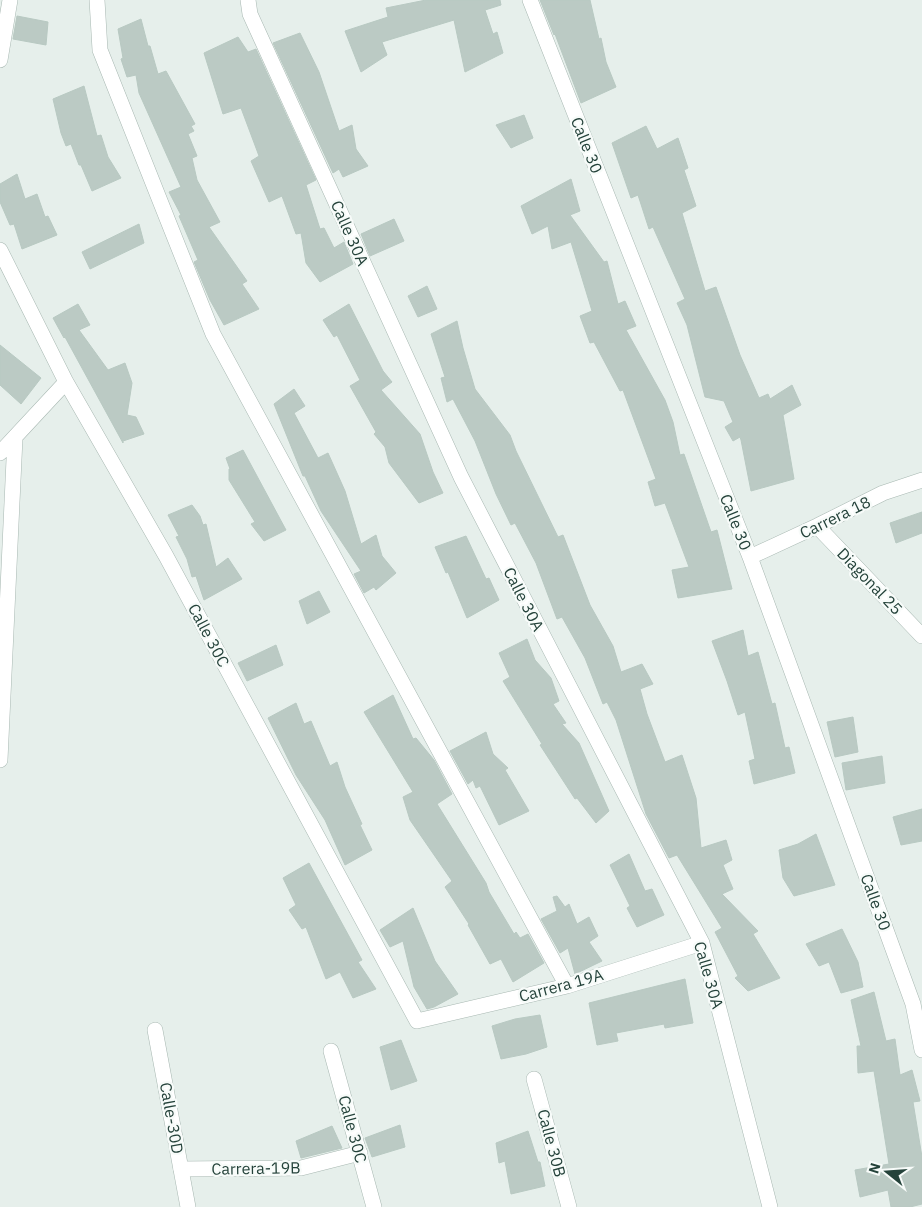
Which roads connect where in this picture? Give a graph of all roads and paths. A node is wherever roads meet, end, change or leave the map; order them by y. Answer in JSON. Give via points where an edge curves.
{"nodes":[{"id":1,"x":10,"y":0,"type":"edge"},
{"id":2,"x":97,"y":0,"type":"edge"},
{"id":3,"x":248,"y":0,"type":"edge"},
{"id":4,"x":530,"y":0,"type":"edge"},
{"id":5,"x":0,"y":54,"type":"edge"},
{"id":6,"x":0,"y":250,"type":"edge"},
{"id":7,"x":66,"y":382,"type":"junction"},
{"id":8,"x":15,"y":438,"type":"junction"},
{"id":9,"x":0,"y":453,"type":"edge"},
{"id":10,"x":922,"y":480,"type":"edge"},
{"id":11,"x":817,"y":526,"type":"junction"},
{"id":12,"x":750,"y":557,"type":"junction"},
{"id":13,"x":922,"y":636,"type":"edge"},
{"id":14,"x":0,"y":760,"type":"edge"},
{"id":15,"x":702,"y":943,"type":"junction"},
{"id":16,"x":567,"y":986,"type":"junction"},
{"id":17,"x":918,"y":1010,"type":"edge"},
{"id":18,"x":417,"y":1022,"type":"joint"},
{"id":19,"x":155,"y":1030,"type":"dead end"},
{"id":20,"x":922,"y":1050,"type":"edge"},
{"id":21,"x":331,"y":1051,"type":"dead end"},
{"id":22,"x":534,"y":1078,"type":"dead end"},
{"id":23,"x":360,"y":1153,"type":"junction"},
{"id":24,"x":181,"y":1169,"type":"junction"},
{"id":25,"x":188,"y":1207,"type":"edge"},
{"id":26,"x":374,"y":1207,"type":"edge"},
{"id":27,"x":569,"y":1207,"type":"edge"},
{"id":28,"x":770,"y":1207,"type":"edge"}],
"edges":[{"from":1,"to":5,"type":"street"},
{"from":2,"to":16,"type":"street","via":[[100,50],[213,334]]},
{"from":3,"to":15,"type":"street","name":"Calle 30A","via":[[250,14],[461,477]]},
{"from":4,"to":12,"type":"street","name":"Calle 30"},
{"from":6,"to":7,"type":"street","name":"Calle 30C"},
{"from":7,"to":8,"type":"street"},
{"from":7,"to":18,"type":"street","name":"Calle 30C","via":[[166,556]]},
{"from":8,"to":9,"type":"street"},
{"from":8,"to":14,"type":"street"},
{"from":10,"to":11,"type":"street","name":"Carrera 18","via":[[883,493]]},
{"from":11,"to":12,"type":"street","name":"Carrera 18"},
{"from":11,"to":13,"type":"street","name":"Diagonal 25"},
{"from":12,"to":17,"type":"street","name":"Calle 30"},
{"from":15,"to":16,"type":"street","name":"Carrera 19A"},
{"from":15,"to":28,"type":"street","name":"Calle 30A"},
{"from":16,"to":18,"type":"street","name":"Carrera 19A"},
{"from":17,"to":20,"type":"street","name":"Calle 30"},
{"from":19,"to":24,"type":"street","name":"Calle-30D"},
{"from":21,"to":23,"type":"street","name":"Calle 30C"},
{"from":22,"to":27,"type":"street","name":"Calle 30B"},
{"from":23,"to":24,"type":"street","name":"Carrera-19B","via":[[301,1168]]},
{"from":23,"to":26,"type":"street","name":"Calle 30C"},
{"from":24,"to":25,"type":"street","name":"Calle-30D"}]}
